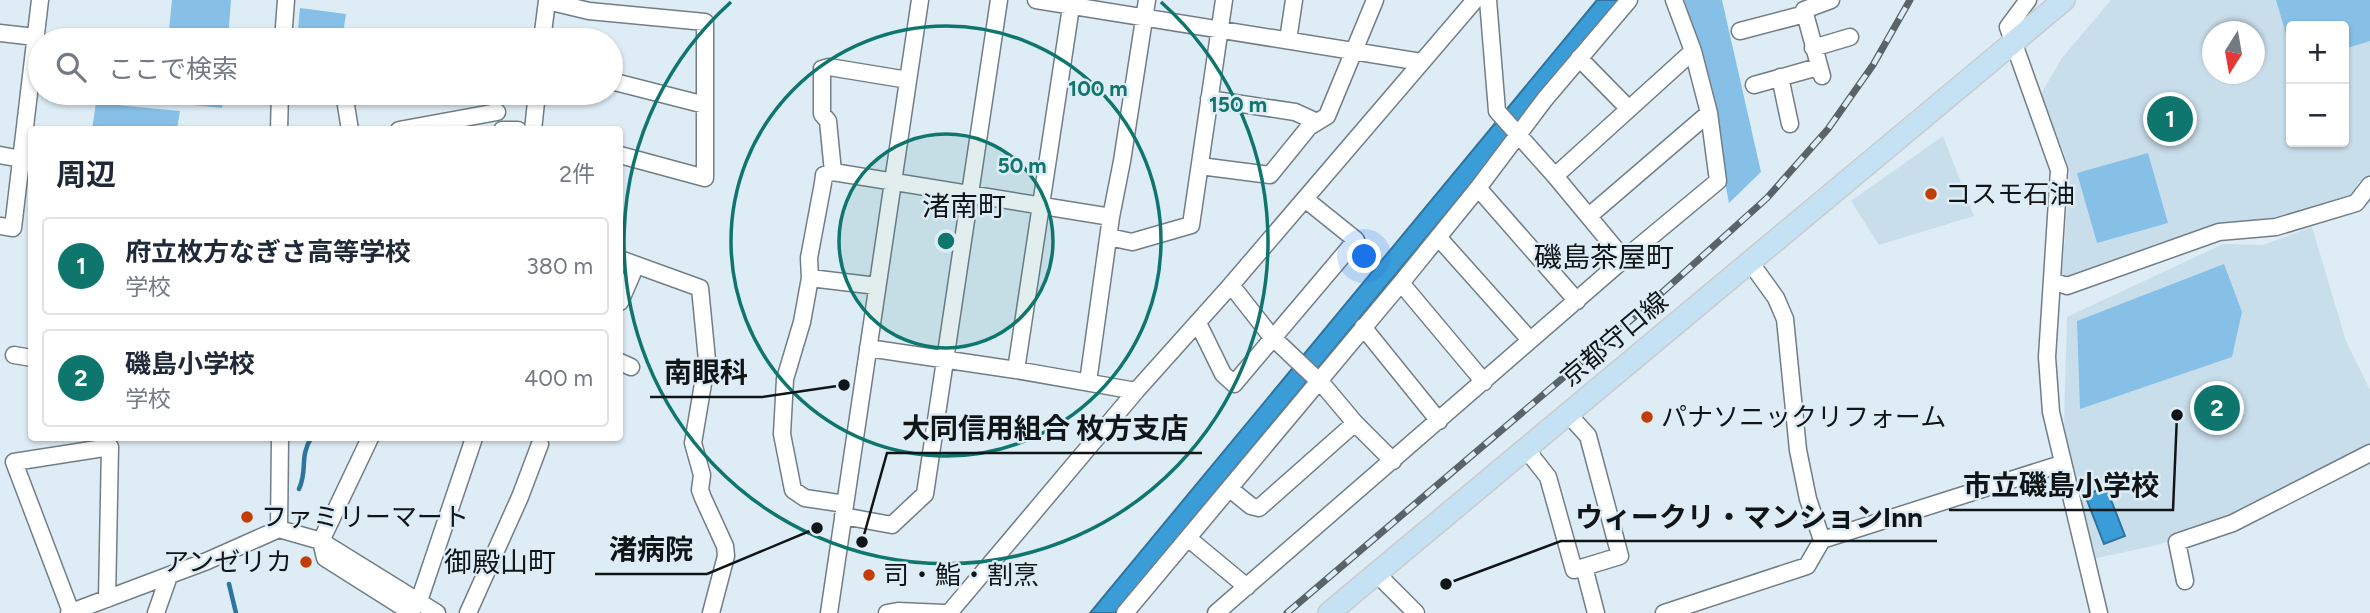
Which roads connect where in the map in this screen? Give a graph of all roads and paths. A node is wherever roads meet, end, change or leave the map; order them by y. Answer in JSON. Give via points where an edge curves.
{"nodes":[{"id":1,"x":40,"y":0,"type":"edge"},
{"id":2,"x":286,"y":0,"type":"edge"},
{"id":3,"x":920,"y":0,"type":"edge"},
{"id":4,"x":999,"y":0,"type":"edge"},
{"id":5,"x":1036,"y":0,"type":"edge"},
{"id":6,"x":1147,"y":0,"type":"edge"},
{"id":7,"x":1224,"y":0,"type":"edge"},
{"id":8,"x":1294,"y":0,"type":"edge"},
{"id":9,"x":1374,"y":0,"type":"edge"},
{"id":10,"x":1475,"y":0,"type":"edge"},
{"id":11,"x":1488,"y":0,"type":"edge"},
{"id":12,"x":1629,"y":0,"type":"edge"},
{"id":13,"x":1674,"y":0,"type":"edge"},
{"id":14,"x":1831,"y":0,"type":"edge"},
{"id":15,"x":2028,"y":0,"type":"edge"},
{"id":16,"x":2064,"y":0,"type":"edge"},
{"id":17,"x":1071,"y":3,"type":"edge"},
{"id":18,"x":1805,"y":13,"type":"junction"},
{"id":19,"x":1144,"y":19,"type":"junction"},
{"id":20,"x":36,"y":28,"type":"edge"},
{"id":21,"x":285,"y":28,"type":"edge"},
{"id":22,"x":544,"y":28,"type":"edge"},
{"id":23,"x":1220,"y":30,"type":"junction"},
{"id":24,"x":1740,"y":31,"type":"dead end"},
{"id":25,"x":0,"y":33,"type":"edge"},
{"id":26,"x":28,"y":36,"type":"edge"},
{"id":27,"x":1850,"y":37,"type":"dead end"},
{"id":28,"x":1288,"y":40,"type":"junction"},
{"id":29,"x":2014,"y":44,"type":"junction"},
{"id":30,"x":1813,"y":48,"type":"junction"},
{"id":31,"x":1352,"y":51,"type":"junction"},
{"id":32,"x":1693,"y":51,"type":"junction"},
{"id":33,"x":1579,"y":58,"type":"junction"},
{"id":34,"x":1421,"y":62,"type":"junction"},
{"id":35,"x":1780,"y":78,"type":"junction"},
{"id":36,"x":908,"y":80,"type":"junction"},
{"id":37,"x":623,"y":84,"type":"edge"},
{"id":38,"x":1754,"y":85,"type":"dead end"},
{"id":39,"x":1209,"y":99,"type":"junction"},
{"id":40,"x":29,"y":105,"type":"edge"},
{"id":41,"x":279,"y":105,"type":"edge"},
{"id":42,"x":346,"y":105,"type":"edge"},
{"id":43,"x":536,"y":105,"type":"edge"},
{"id":44,"x":705,"y":105,"type":"junction"},
{"id":45,"x":1629,"y":109,"type":"junction"},
{"id":46,"x":497,"y":112,"type":"dead end"},
{"id":47,"x":1709,"y":113,"type":"junction"},
{"id":48,"x":1317,"y":122,"type":"junction"},
{"id":49,"x":1790,"y":124,"type":"dead end"},
{"id":50,"x":278,"y":126,"type":"edge"},
{"id":51,"x":349,"y":126,"type":"edge"},
{"id":52,"x":421,"y":126,"type":"edge"},
{"id":53,"x":533,"y":126,"type":"edge"},
{"id":54,"x":1519,"y":135,"type":"junction"},
{"id":55,"x":25,"y":150,"type":"edge"},
{"id":56,"x":0,"y":155,"type":"edge"},
{"id":57,"x":623,"y":156,"type":"edge"},
{"id":58,"x":1200,"y":166,"type":"junction"},
{"id":59,"x":833,"y":172,"type":"junction"},
{"id":60,"x":1555,"y":176,"type":"junction"},
{"id":61,"x":894,"y":181,"type":"junction"},
{"id":62,"x":1478,"y":188,"type":"junction"},
{"id":63,"x":968,"y":193,"type":"junction"},
{"id":64,"x":2368,"y":193,"type":"edge"},
{"id":65,"x":1305,"y":200,"type":"junction"},
{"id":66,"x":1041,"y":205,"type":"junction"},
{"id":67,"x":1589,"y":216,"type":"junction"},
{"id":68,"x":1111,"y":217,"type":"junction"},
{"id":69,"x":0,"y":226,"type":"edge"},
{"id":70,"x":1109,"y":237,"type":"junction"},
{"id":71,"x":1438,"y":237,"type":"junction"},
{"id":72,"x":623,"y":260,"type":"edge"},
{"id":73,"x":1624,"y":260,"type":"junction"},
{"id":74,"x":1750,"y":262,"type":"junction"},
{"id":75,"x":636,"y":265,"type":"junction"},
{"id":76,"x":810,"y":278,"type":"junction"},
{"id":77,"x":2052,"y":281,"type":"junction"},
{"id":78,"x":1401,"y":283,"type":"junction"},
{"id":79,"x":1231,"y":285,"type":"junction"},
{"id":80,"x":877,"y":286,"type":"junction"},
{"id":81,"x":623,"y":295,"type":"edge"},
{"id":82,"x":1577,"y":301,"type":"junction"},
{"id":83,"x":1198,"y":323,"type":"junction"},
{"id":84,"x":1363,"y":327,"type":"junction"},
{"id":85,"x":1274,"y":339,"type":"junction"},
{"id":86,"x":1530,"y":340,"type":"junction"},
{"id":87,"x":868,"y":348,"type":"junction"},
{"id":88,"x":14,"y":355,"type":"dead end"},
{"id":89,"x":28,"y":357,"type":"edge"},
{"id":90,"x":945,"y":361,"type":"junction"},
{"id":91,"x":1016,"y":370,"type":"junction"},
{"id":92,"x":1316,"y":379,"type":"junction"},
{"id":93,"x":1088,"y":382,"type":"junction"},
{"id":94,"x":1484,"y":382,"type":"junction"},
{"id":95,"x":1136,"y":391,"type":"junction"},
{"id":96,"x":1568,"y":414,"type":"junction"},
{"id":97,"x":1439,"y":421,"type":"junction"},
{"id":98,"x":1355,"y":423,"type":"junction"},
{"id":99,"x":280,"y":441,"type":"edge"},
{"id":100,"x":369,"y":441,"type":"edge"},
{"id":101,"x":473,"y":441,"type":"edge"},
{"id":102,"x":540,"y":444,"type":"dead end"},
{"id":103,"x":1526,"y":449,"type":"junction"},
{"id":104,"x":2370,"y":453,"type":"edge"},
{"id":105,"x":1393,"y":461,"type":"junction"},
{"id":106,"x":2061,"y":464,"type":"junction"},
{"id":107,"x":1230,"y":489,"type":"junction"},
{"id":108,"x":844,"y":510,"type":"junction"},
{"id":109,"x":279,"y":529,"type":"junction"},
{"id":110,"x":1189,"y":538,"type":"junction"},
{"id":111,"x":321,"y":541,"type":"junction"},
{"id":112,"x":1822,"y":541,"type":"junction"},
{"id":113,"x":1584,"y":567,"type":"junction"},
{"id":114,"x":1376,"y":573,"type":"junction"},
{"id":115,"x":169,"y":576,"type":"junction"},
{"id":116,"x":2185,"y":581,"type":"dead end"},
{"id":117,"x":1247,"y":587,"type":"junction"},
{"id":118,"x":107,"y":599,"type":"junction"},
{"id":119,"x":415,"y":607,"type":"edge"},
{"id":120,"x":395,"y":608,"type":"edge"},
{"id":121,"x":70,"y":613,"type":"edge"},
{"id":122,"x":156,"y":613,"type":"edge"},
{"id":123,"x":437,"y":613,"type":"edge"},
{"id":124,"x":468,"y":613,"type":"edge"},
{"id":125,"x":711,"y":613,"type":"edge"},
{"id":126,"x":829,"y":613,"type":"edge"},
{"id":127,"x":887,"y":613,"type":"edge"},
{"id":128,"x":944,"y":613,"type":"edge"},
{"id":129,"x":949,"y":613,"type":"edge"},
{"id":130,"x":1125,"y":613,"type":"edge"},
{"id":131,"x":1216,"y":613,"type":"edge"},
{"id":132,"x":1329,"y":613,"type":"edge"},
{"id":133,"x":1416,"y":613,"type":"edge"},
{"id":134,"x":1596,"y":613,"type":"edge"},
{"id":135,"x":1664,"y":613,"type":"edge"},
{"id":136,"x":2099,"y":613,"type":"edge"}],
"edges":[{"from":1,"to":20,"type":"street"},
{"from":2,"to":21,"type":"street"},
{"from":3,"to":36,"type":"street"},
{"from":4,"to":63,"type":"street"},
{"from":5,"to":17,"type":"street"},
{"from":6,"to":19,"type":"street"},
{"from":7,"to":23,"type":"street"},
{"from":8,"to":28,"type":"street"},
{"from":9,"to":31,"type":"street"},
{"from":10,"to":34,"type":"street"},
{"from":11,"to":54,"type":"street","via":[[1497,111]]},
{"from":12,"to":33,"type":"street"},
{"from":13,"to":32,"type":"street"},
{"from":14,"to":18,"type":"street"},
{"from":15,"to":29,"type":"street","via":[[2008,23]]},
{"from":16,"to":29,"type":"main road","name":"京都守口線"},
{"from":17,"to":19,"type":"street"},
{"from":17,"to":66,"type":"street"},
{"from":18,"to":24,"type":"street"},
{"from":18,"to":30,"type":"street"},
{"from":19,"to":23,"type":"street"},
{"from":19,"to":68,"type":"street"},
{"from":22,"to":44,"type":"street","via":[[547,1],[589,11],[705,22]]},
{"from":23,"to":28,"type":"street"},
{"from":23,"to":39,"type":"street"},
{"from":25,"to":26,"type":"street"},
{"from":27,"to":30,"type":"street"},
{"from":28,"to":31,"type":"street"},
{"from":29,"to":74,"type":"main road","name":"京都守口線"},
{"from":29,"to":77,"type":"street","via":[[2059,170]]},
{"from":30,"to":35,"type":"street","via":[[1820,72]]},
{"from":31,"to":34,"type":"street"},
{"from":31,"to":48,"type":"street","via":[[1326,116]]},
{"from":32,"to":45,"type":"street"},
{"from":32,"to":47,"type":"street"},
{"from":33,"to":45,"type":"street"},
{"from":33,"to":54,"type":"street"},
{"from":34,"to":65,"type":"street"},
{"from":35,"to":38,"type":"street"},
{"from":35,"to":49,"type":"street"},
{"from":36,"to":59,"type":"street","via":[[822,69],[822,114],[828,121]]},
{"from":36,"to":61,"type":"street"},
{"from":37,"to":44,"type":"street"},
{"from":39,"to":48,"type":"street","via":[[1295,112]]},
{"from":39,"to":58,"type":"street"},
{"from":40,"to":55,"type":"street"},
{"from":41,"to":50,"type":"street"},
{"from":42,"to":51,"type":"street"},
{"from":43,"to":53,"type":"street"},
{"from":44,"to":57,"type":"street","via":[[705,178]]},
{"from":45,"to":60,"type":"street"},
{"from":46,"to":52,"type":"street"},
{"from":47,"to":67,"type":"street"},
{"from":47,"to":73,"type":"street","via":[[1718,181]]},
{"from":48,"to":58,"type":"street","via":[[1270,175]]},
{"from":54,"to":60,"type":"street"},
{"from":54,"to":62,"type":"street"},
{"from":55,"to":56,"type":"street"},
{"from":55,"to":69,"type":"street","via":[[13,228]]},
{"from":58,"to":70,"type":"street","via":[[1191,225],[1132,242]]},
{"from":59,"to":61,"type":"street"},
{"from":59,"to":76,"type":"street","via":[[824,175],[822,183]]},
{"from":60,"to":67,"type":"street"},
{"from":61,"to":63,"type":"street"},
{"from":61,"to":80,"type":"street"},
{"from":62,"to":71,"type":"street"},
{"from":62,"to":82,"type":"street"},
{"from":63,"to":66,"type":"street"},
{"from":63,"to":90,"type":"street"},
{"from":64,"to":77,"type":"street","via":[[2356,202],[2276,227],[2219,232],[2067,286]]},
{"from":65,"to":79,"type":"street"},
{"from":65,"to":85,"type":"street","via":[[1356,240],[1328,262]]},
{"from":66,"to":68,"type":"street"},
{"from":66,"to":91,"type":"street"},
{"from":67,"to":73,"type":"street"},
{"from":68,"to":70,"type":"street"},
{"from":70,"to":93,"type":"street"},
{"from":71,"to":78,"type":"street"},
{"from":71,"to":86,"type":"street"},
{"from":72,"to":75,"type":"street"},
{"from":73,"to":82,"type":"street"},
{"from":74,"to":96,"type":"main road","name":"京都守口線"},
{"from":74,"to":112,"type":"street","via":[[1785,319],[1798,450]]},
{"from":75,"to":81,"type":"street"},
{"from":75,"to":125,"type":"street","via":[[700,288],[707,360],[693,443],[703,498],[726,556]]},
{"from":76,"to":80,"type":"street"},
{"from":76,"to":108,"type":"street","via":[[785,379],[782,434],[793,490]]},
{"from":77,"to":106,"type":"street","via":[[2050,412]]},
{"from":78,"to":84,"type":"street"},
{"from":78,"to":94,"type":"street"},
{"from":79,"to":83,"type":"street"},
{"from":79,"to":85,"type":"street"},
{"from":80,"to":87,"type":"street"},
{"from":82,"to":86,"type":"street"},
{"from":83,"to":85,"type":"street","via":[[1223,374],[1234,384]]},
{"from":83,"to":95,"type":"street"},
{"from":84,"to":92,"type":"street"},
{"from":84,"to":97,"type":"street"},
{"from":85,"to":92,"type":"street"},
{"from":86,"to":94,"type":"street"},
{"from":87,"to":90,"type":"street"},
{"from":87,"to":108,"type":"street"},
{"from":88,"to":89,"type":"street"},
{"from":90,"to":91,"type":"street"},
{"from":90,"to":108,"type":"street","via":[[925,494],[892,524]]},
{"from":91,"to":93,"type":"street"},
{"from":92,"to":98,"type":"street"},
{"from":92,"to":107,"type":"street"},
{"from":93,"to":95,"type":"street"},
{"from":94,"to":97,"type":"street"},
{"from":95,"to":129,"type":"street"},
{"from":96,"to":103,"type":"main road","name":"京都守口線"},
{"from":96,"to":113,"type":"street","via":[[1588,436],[1620,556]]},
{"from":97,"to":105,"type":"street"},
{"from":98,"to":105,"type":"street"},
{"from":98,"to":107,"type":"street","via":[[1259,508]]},
{"from":99,"to":109,"type":"street"},
{"from":100,"to":111,"type":"street"},
{"from":101,"to":119,"type":"street"},
{"from":102,"to":124,"type":"street"},
{"from":103,"to":113,"type":"street","via":[[1548,477],[1574,570]]},
{"from":103,"to":114,"type":"main road","name":"京都守口線"},
{"from":104,"to":116,"type":"street","via":[[2233,523],[2177,542]]},
{"from":105,"to":117,"type":"street"},
{"from":106,"to":112,"type":"street"},
{"from":106,"to":136,"type":"street"},
{"from":107,"to":110,"type":"street"},
{"from":108,"to":126,"type":"street"},
{"from":109,"to":111,"type":"street"},
{"from":109,"to":115,"type":"street"},
{"from":110,"to":117,"type":"street"},
{"from":110,"to":130,"type":"street"},
{"from":111,"to":119,"type":"street"},
{"from":111,"to":120,"type":"street","via":[[325,558]]},
{"from":112,"to":135,"type":"street","via":[[1807,566]]},
{"from":113,"to":134,"type":"street"},
{"from":114,"to":132,"type":"main road","name":"京都守口線"},
{"from":114,"to":133,"type":"street"},
{"from":115,"to":118,"type":"street"},
{"from":115,"to":122,"type":"street"},
{"from":117,"to":131,"type":"street"},
{"from":118,"to":121,"type":"street"},
{"from":118,"to":121,"type":"street","via":[[110,447],[14,463]]},
{"from":119,"to":120,"type":"street"},
{"from":119,"to":123,"type":"street"},
{"from":127,"to":128,"type":"street"}]}
